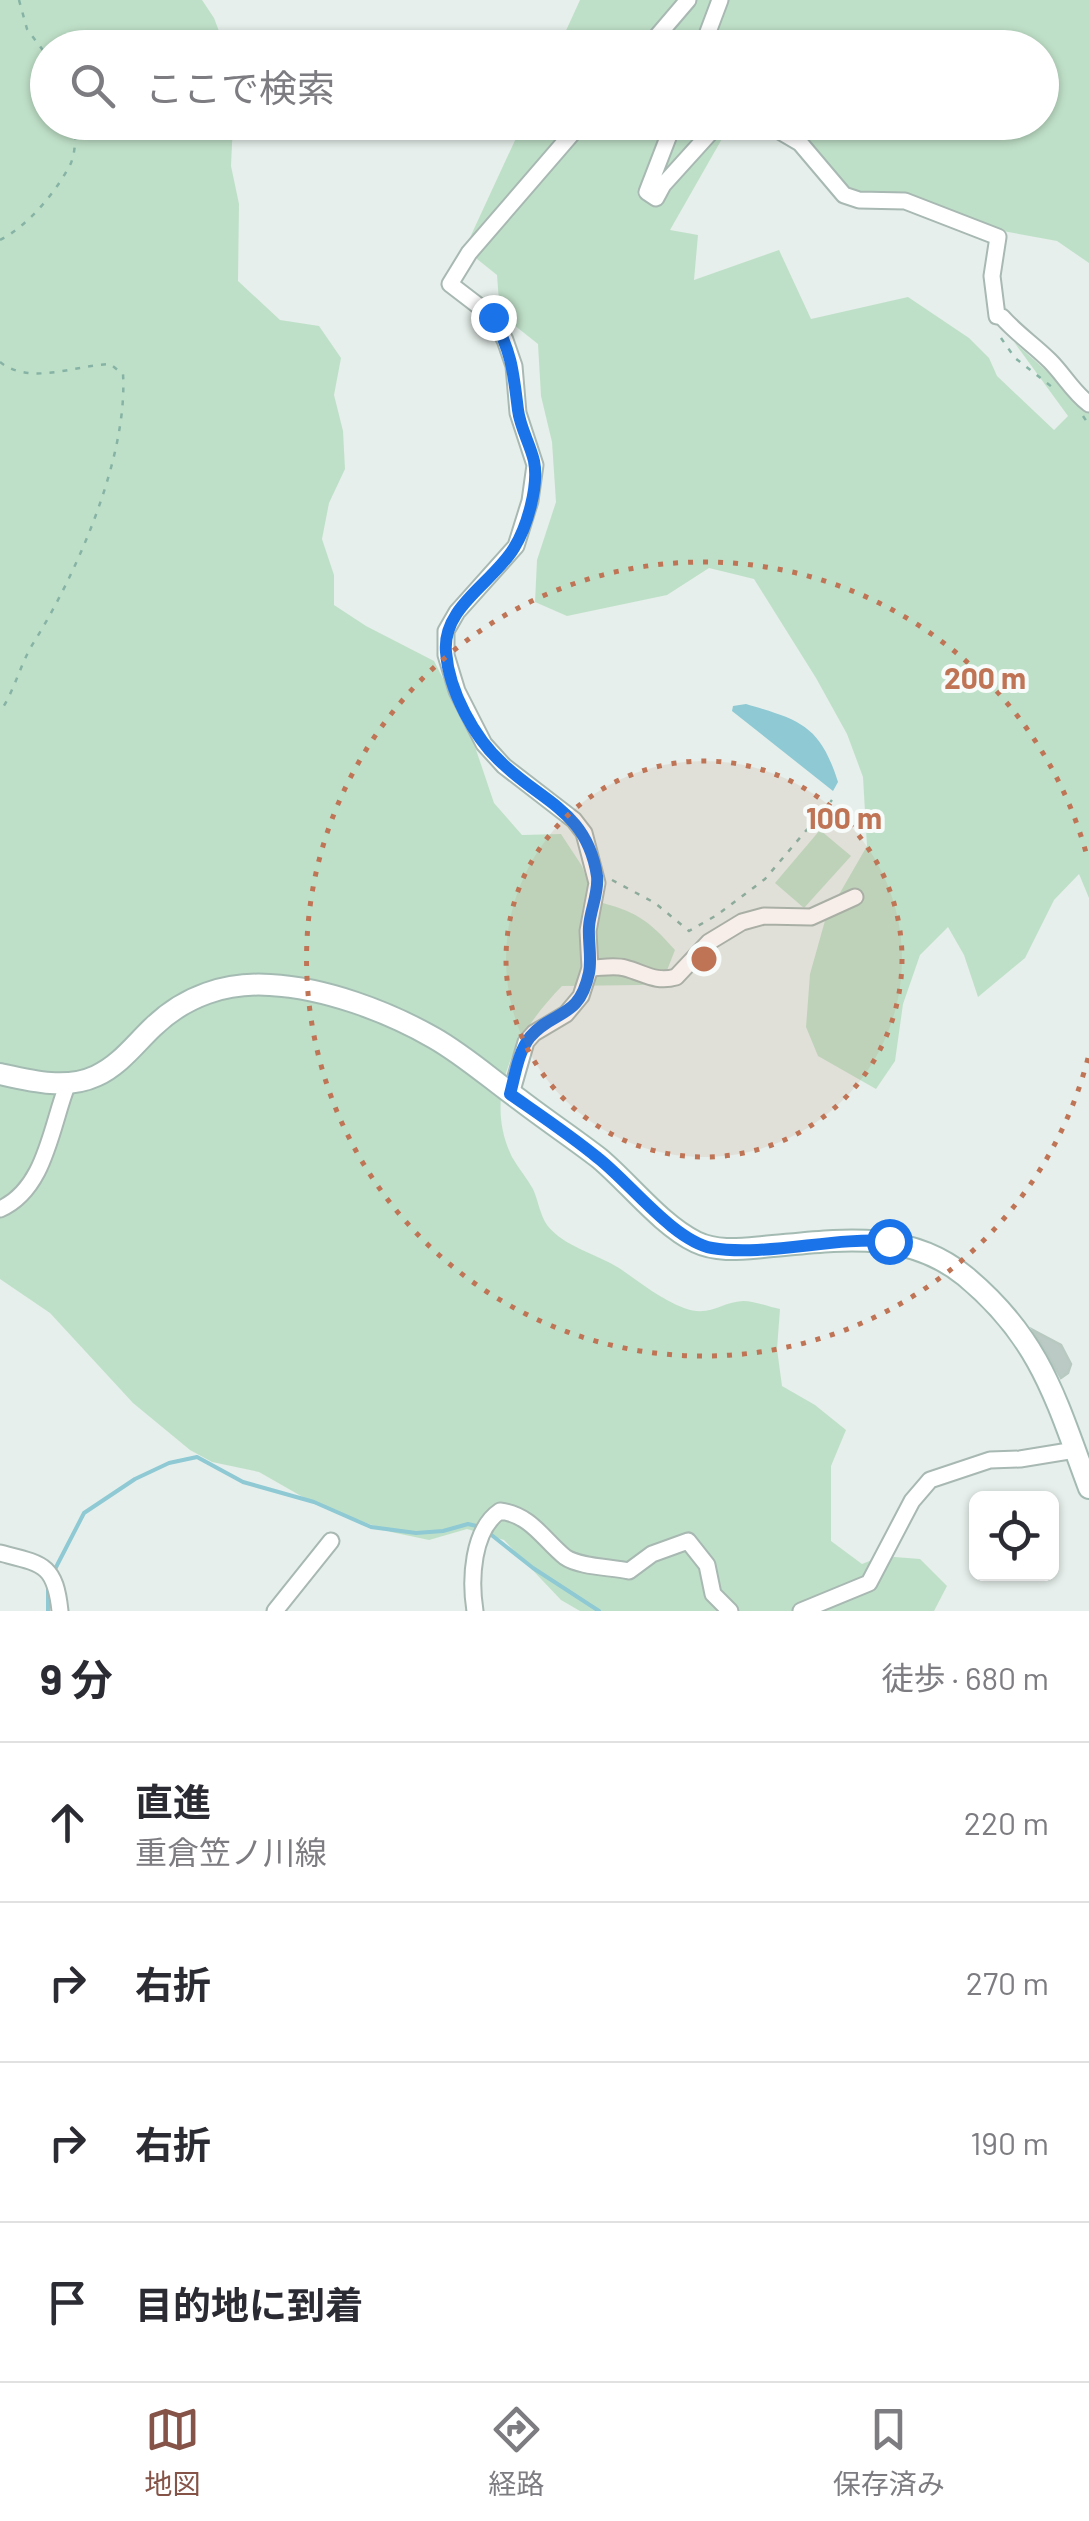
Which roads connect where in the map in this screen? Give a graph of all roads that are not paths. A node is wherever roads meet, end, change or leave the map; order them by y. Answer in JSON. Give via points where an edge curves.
{"nodes":[{"id":1,"x":688,"y":0,"type":"edge"},
{"id":2,"x":720,"y":0,"type":"edge"},
{"id":3,"x":662,"y":30,"type":"edge"},
{"id":4,"x":709,"y":30,"type":"edge"},
{"id":5,"x":566,"y":140,"type":"edge"},
{"id":6,"x":667,"y":140,"type":"edge"},
{"id":7,"x":703,"y":140,"type":"edge"},
{"id":8,"x":795,"y":140,"type":"edge"},
{"id":9,"x":1083,"y":407,"type":"edge"},
{"id":10,"x":854,"y":897,"type":"dead end"},
{"id":11,"x":590,"y":968,"type":"junction"},
{"id":12,"x":0,"y":1074,"type":"edge"},
{"id":13,"x":68,"y":1083,"type":"junction"},
{"id":14,"x":510,"y":1094,"type":"junction"},
{"id":15,"x":0,"y":1208,"type":"edge"},
{"id":16,"x":1075,"y":1450,"type":"junction"},
{"id":17,"x":1089,"y":1487,"type":"edge"},
{"id":18,"x":331,"y":1540,"type":"dead end"},
{"id":19,"x":0,"y":1552,"type":"edge"},
{"id":20,"x":60,"y":1611,"type":"edge"},
{"id":21,"x":276,"y":1611,"type":"edge"},
{"id":22,"x":475,"y":1611,"type":"edge"},
{"id":23,"x":730,"y":1611,"type":"edge"},
{"id":24,"x":801,"y":1611,"type":"edge"}],
"edges":[{"from":1,"to":3,"type":"street"},
{"from":2,"to":4,"type":"street"},
{"from":5,"to":11,"type":"street","via":[[450,284],[493,317],[505,340],[535,464],[516,546],[457,612],[446,632],[446,655],[484,744],[584,833],[596,874]]},
{"from":6,"to":7,"type":"street","via":[[647,192],[656,198]]},
{"from":8,"to":9,"type":"street","via":[[844,195],[905,202],[998,237],[992,276],[997,316],[1050,361]]},
{"from":10,"to":11,"type":"street","via":[[811,917],[764,916],[723,930],[667,980],[626,968]]},
{"from":11,"to":14,"type":"street","via":[[574,1006],[526,1042]]},
{"from":12,"to":13,"type":"main road"},
{"from":13,"to":14,"type":"main road","via":[[116,1064],[178,1006],[224,988],[263,984],[334,998],[405,1024],[437,1039]]},
{"from":13,"to":15,"type":"street","via":[[38,1173],[14,1202]]},
{"from":14,"to":16,"type":"main road","via":[[598,1158],[675,1228],[708,1247],[864,1239],[910,1246],[947,1264],[1032,1349]]},
{"from":16,"to":17,"type":"main road"},
{"from":16,"to":24,"type":"street","via":[[990,1460],[930,1480],[912,1500],[869,1583]]},
{"from":18,"to":21,"type":"street"},
{"from":19,"to":20,"type":"street","via":[[52,1575]]},
{"from":22,"to":23,"type":"street","via":[[479,1539],[500,1512],[516,1513],[568,1560],[629,1571],[688,1541],[707,1565],[713,1594]]}]}
